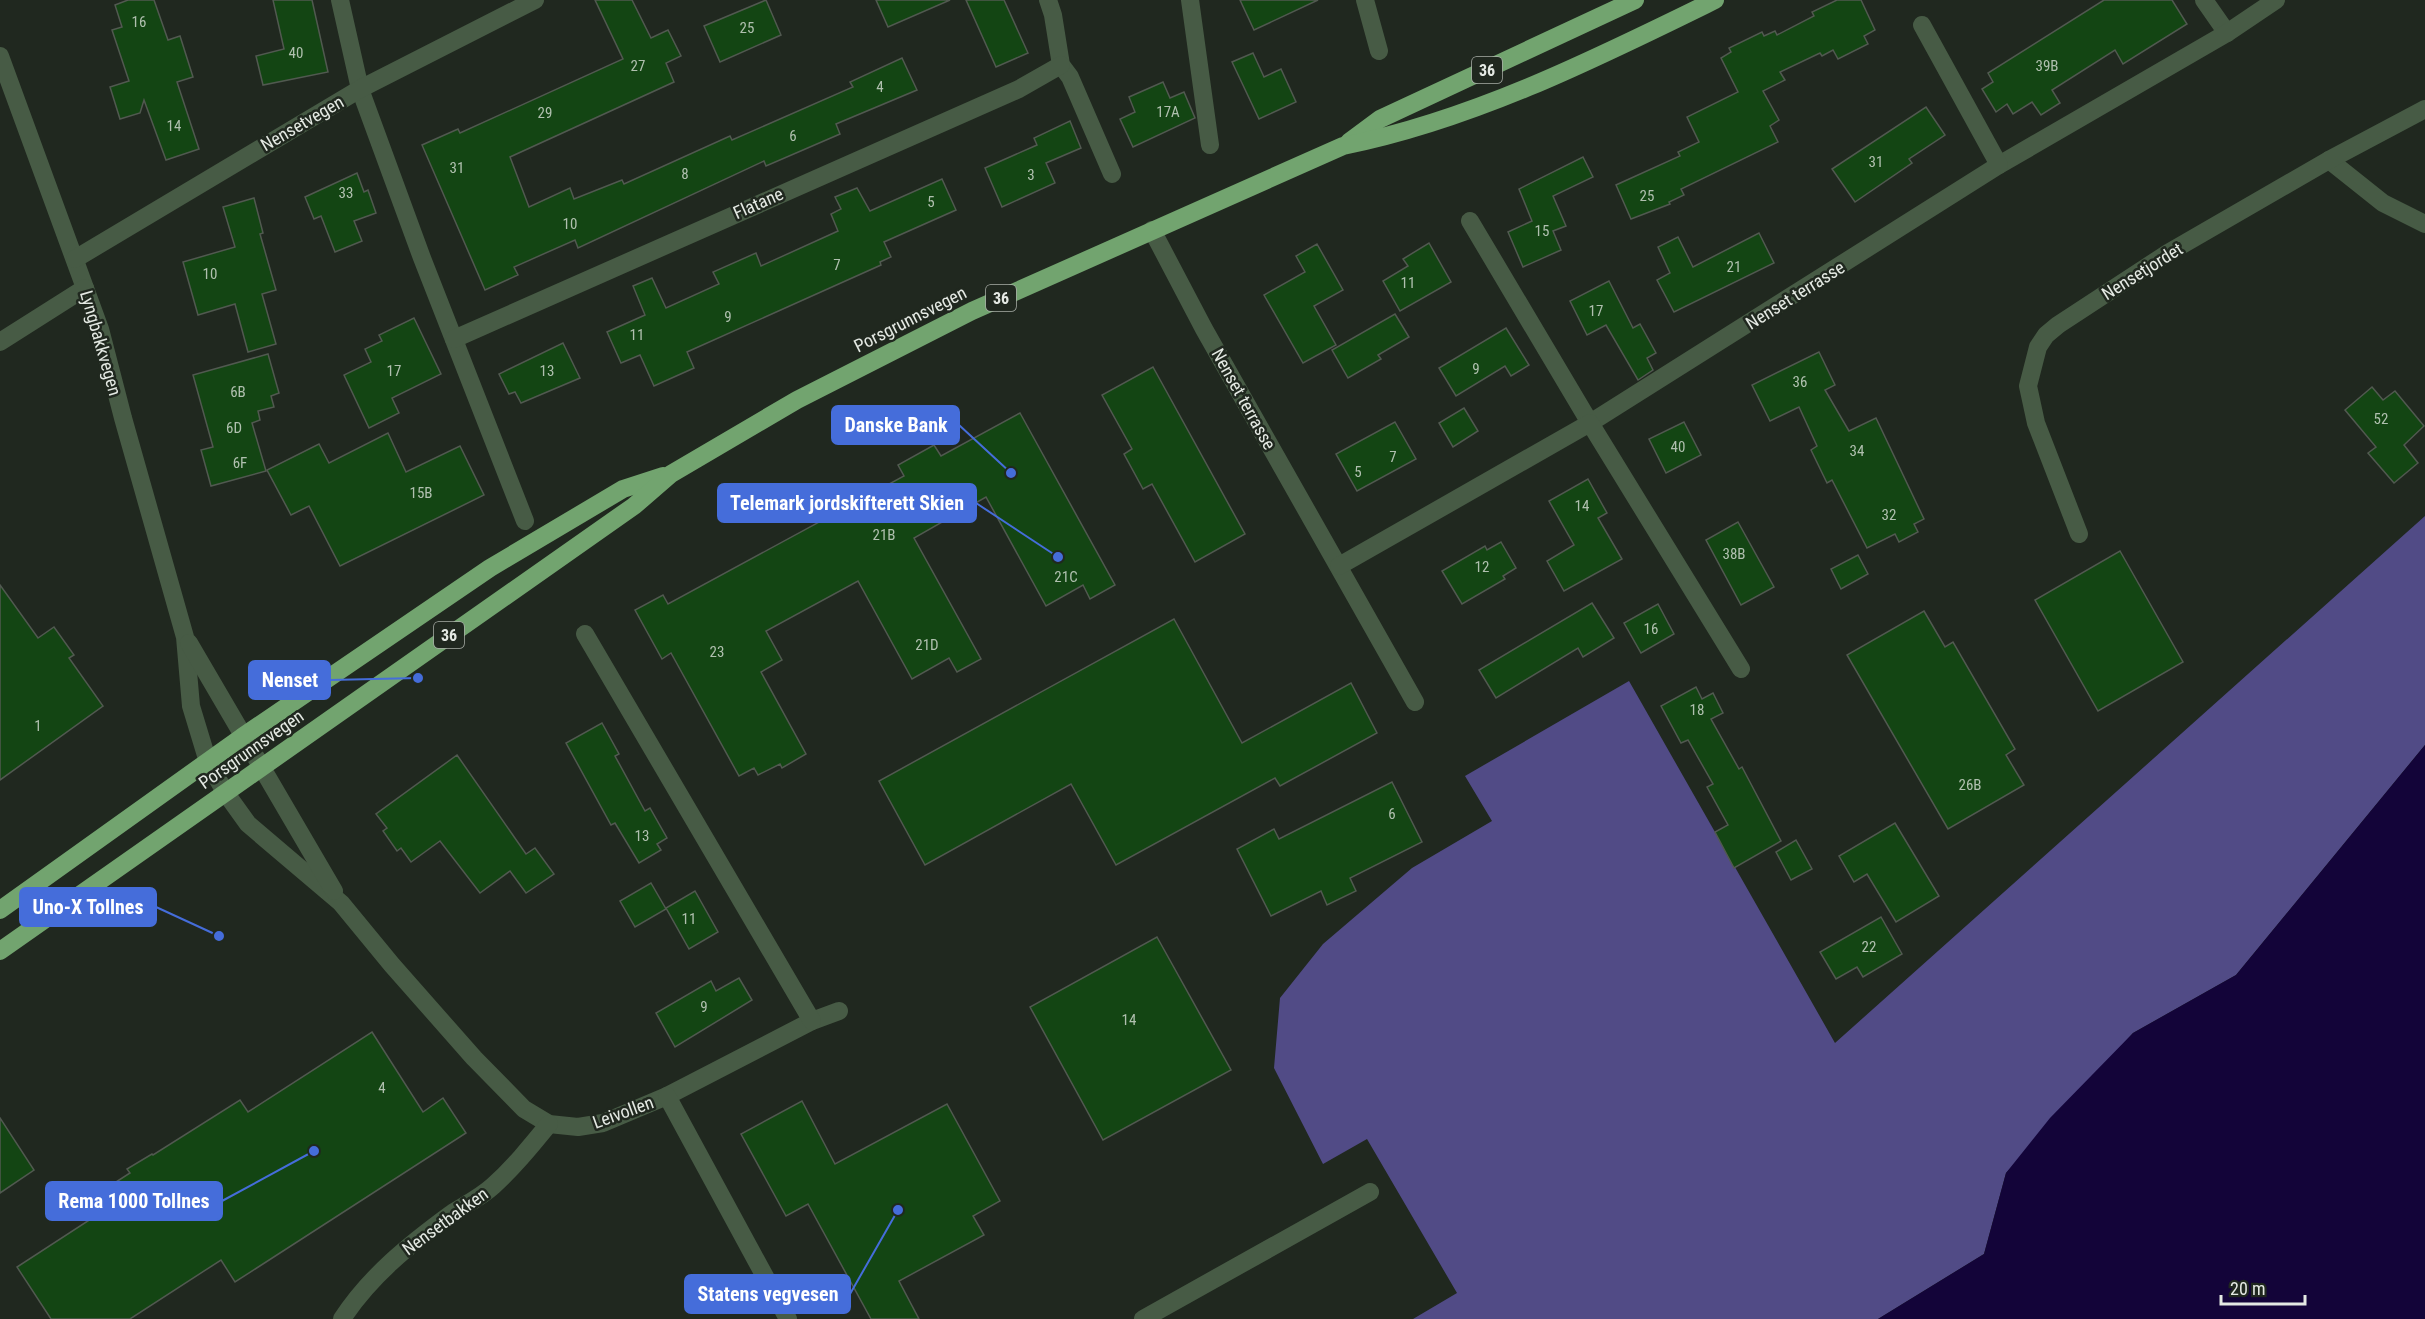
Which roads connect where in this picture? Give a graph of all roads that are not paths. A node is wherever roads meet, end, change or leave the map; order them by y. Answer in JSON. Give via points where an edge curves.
{"nodes":[{"id":1,"x":340,"y":0,"type":"edge"},
{"id":2,"x":535,"y":0,"type":"edge"},
{"id":3,"x":1048,"y":0,"type":"edge"},
{"id":4,"x":1190,"y":0,"type":"edge"},
{"id":5,"x":1365,"y":0,"type":"edge"},
{"id":6,"x":1635,"y":0,"type":"edge"},
{"id":7,"x":1715,"y":0,"type":"edge"},
{"id":8,"x":2205,"y":0,"type":"edge"},
{"id":9,"x":2276,"y":0,"type":"edge"},
{"id":10,"x":1922,"y":25,"type":"dead end"},
{"id":11,"x":2227,"y":33,"type":"junction"},
{"id":12,"x":1379,"y":51,"type":"dead end"},
{"id":13,"x":0,"y":56,"type":"edge"},
{"id":14,"x":1061,"y":65,"type":"junction"},
{"id":15,"x":360,"y":89,"type":"junction"},
{"id":16,"x":2425,"y":109,"type":"edge"},
{"id":17,"x":1210,"y":145,"type":"dead end"},
{"id":18,"x":1343,"y":146,"type":"junction"},
{"id":19,"x":2330,"y":160,"type":"junction"},
{"id":20,"x":1999,"y":165,"type":"junction"},
{"id":21,"x":1112,"y":174,"type":"dead end"},
{"id":22,"x":1470,"y":221,"type":"dead end"},
{"id":23,"x":2425,"y":224,"type":"edge"},
{"id":24,"x":1152,"y":230,"type":"junction"},
{"id":25,"x":75,"y":259,"type":"junction"},
{"id":26,"x":85,"y":288,"type":"junction"},
{"id":27,"x":454,"y":339,"type":"junction"},
{"id":28,"x":0,"y":342,"type":"edge"},
{"id":29,"x":1590,"y":423,"type":"junction"},
{"id":30,"x":670,"y":474,"type":"junction"},
{"id":31,"x":525,"y":521,"type":"dead end"},
{"id":32,"x":2079,"y":534,"type":"dead end"},
{"id":33,"x":1339,"y":567,"type":"junction"},
{"id":34,"x":585,"y":634,"type":"dead end"},
{"id":35,"x":185,"y":637,"type":"junction"},
{"id":36,"x":1741,"y":669,"type":"dead end"},
{"id":37,"x":1415,"y":702,"type":"dead end"},
{"id":38,"x":242,"y":737,"type":"junction"},
{"id":39,"x":208,"y":762,"type":"junction"},
{"id":40,"x":261,"y":766,"type":"junction"},
{"id":41,"x":225,"y":792,"type":"junction"},
{"id":42,"x":341,"y":903,"type":"junction"},
{"id":43,"x":0,"y":910,"type":"edge"},
{"id":44,"x":0,"y":951,"type":"edge"},
{"id":45,"x":839,"y":1011,"type":"dead end"},
{"id":46,"x":812,"y":1021,"type":"junction"},
{"id":47,"x":666,"y":1096,"type":"junction"},
{"id":48,"x":549,"y":1124,"type":"junction"},
{"id":49,"x":1370,"y":1192,"type":"dead end"},
{"id":50,"x":342,"y":1319,"type":"edge"},
{"id":51,"x":788,"y":1319,"type":"edge"},
{"id":52,"x":1143,"y":1319,"type":"edge"}],
"edges":[{"from":1,"to":15,"type":"street"},
{"from":2,"to":15,"type":"street","name":"Nensetvegen"},
{"from":3,"to":14,"type":"street"},
{"from":4,"to":17,"type":"street"},
{"from":5,"to":12,"type":"street"},
{"from":6,"to":18,"type":"highway","name":"Porsgrunnsvegen","number":"36","via":[[1380,119]]},
{"from":7,"to":18,"type":"highway","name":"Porsgrunnsvegen","number":"36","via":[[1615,50],[1492,100],[1390,137]]},
{"from":8,"to":11,"type":"street"},
{"from":9,"to":11,"type":"street","name":"Nenset terrasse"},
{"from":10,"to":20,"type":"street"},
{"from":11,"to":20,"type":"street","name":"Nenset terrasse"},
{"from":13,"to":25,"type":"street","name":"Lyngbakkvegen"},
{"from":14,"to":21,"type":"street","via":[[1070,77]]},
{"from":14,"to":27,"type":"street","name":"Flatane","via":[[1019,89]]},
{"from":15,"to":25,"type":"street","name":"Nensetvegen"},
{"from":15,"to":27,"type":"street"},
{"from":16,"to":19,"type":"street","name":"Nensetjordet"},
{"from":18,"to":24,"type":"highway","name":"Porsgrunnsvegen","number":"36"},
{"from":19,"to":23,"type":"street","via":[[2383,203]]},
{"from":19,"to":32,"type":"street","name":"Nensetjordet","via":[[2168,253],[2058,324],[2042,341],[2028,386],[2036,423]]},
{"from":20,"to":29,"type":"street","name":"Nenset terrasse"},
{"from":22,"to":29,"type":"street"},
{"from":24,"to":30,"type":"highway","name":"Porsgrunnsvegen","number":"36","via":[[972,311],[807,394]]},
{"from":24,"to":33,"type":"street","name":"Nenset terrasse"},
{"from":25,"to":26,"type":"street","name":"Lyngbakkvegen"},
{"from":26,"to":28,"type":"street"},
{"from":26,"to":35,"type":"street","name":"Lyngbakkvegen","via":[[100,328]]},
{"from":27,"to":31,"type":"street"},
{"from":29,"to":33,"type":"street","name":"Nenset terrasse"},
{"from":29,"to":36,"type":"street"},
{"from":30,"to":38,"type":"highway","name":"Porsgrunnsvegen","number":"36","via":[[623,489],[540,537]]},
{"from":30,"to":40,"type":"highway","name":"Porsgrunnsvegen","number":"36","via":[[634,506]]},
{"from":33,"to":37,"type":"street","name":"Nenset terrasse"},
{"from":34,"to":46,"type":"street"},
{"from":35,"to":38,"type":"street","name":"Lyngbakkvegen"},
{"from":35,"to":39,"type":"street","name":"Lyngbakkvegen","via":[[191,706]]},
{"from":38,"to":39,"type":"highway","name":"Porsgrunnsvegen","number":"36"},
{"from":38,"to":40,"type":"street","name":"Lyngbakkvegen"},
{"from":39,"to":41,"type":"street","name":"Lyngbakkvegen"},
{"from":39,"to":43,"type":"highway","name":"Porsgrunnsvegen","number":"36"},
{"from":40,"to":41,"type":"highway","name":"Porsgrunnsvegen","number":"36"},
{"from":40,"to":42,"type":"street","name":"Leivollen"},
{"from":41,"to":42,"type":"street","name":"Leivollen","via":[[248,824]]},
{"from":41,"to":44,"type":"highway","name":"Porsgrunnsvegen","number":"36"},
{"from":42,"to":48,"type":"street","name":"Leivollen","via":[[474,1058],[524,1109]]},
{"from":45,"to":46,"type":"street","name":"Leivollen"},
{"from":46,"to":47,"type":"street","name":"Leivollen"},
{"from":47,"to":48,"type":"street","name":"Leivollen","via":[[603,1123],[578,1127]]},
{"from":47,"to":51,"type":"street"},
{"from":48,"to":50,"type":"street","name":"Nensetbakken","via":[[492,1187],[381,1270]]},
{"from":49,"to":52,"type":"street"}]}
